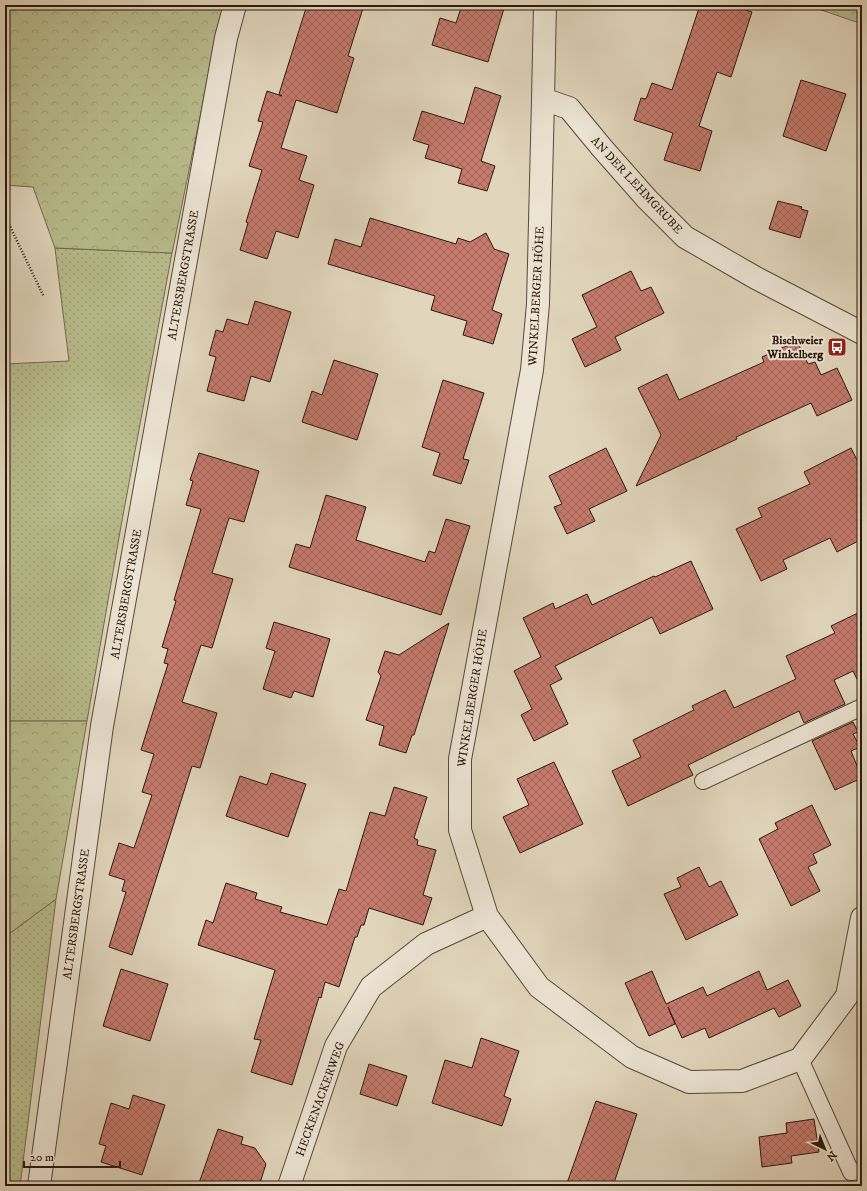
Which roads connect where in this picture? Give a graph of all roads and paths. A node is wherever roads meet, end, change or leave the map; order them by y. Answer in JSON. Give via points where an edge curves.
{"nodes":[{"id":1,"x":235,"y":5,"type":"edge"},
{"id":2,"x":545,"y":5,"type":"edge"},
{"id":3,"x":543,"y":99,"type":"junction"},
{"id":4,"x":5,"y":216,"type":"edge"},
{"id":5,"x":44,"y":297,"type":"dead end"},
{"id":6,"x":862,"y":334,"type":"edge"},
{"id":7,"x":862,"y":707,"type":"edge"},
{"id":8,"x":703,"y":781,"type":"dead end"},
{"id":9,"x":487,"y":916,"type":"junction"},
{"id":10,"x":862,"y":918,"type":"edge"},
{"id":11,"x":800,"y":1058,"type":"junction"},
{"id":12,"x":862,"y":1171,"type":"edge"},
{"id":13,"x":39,"y":1186,"type":"edge"},
{"id":14,"x":289,"y":1186,"type":"edge"}],
"edges":[{"from":1,"to":13,"type":"street","name":"ALTERSBERGSTRASSE","via":[[226,38],[102,726]]},
{"from":2,"to":3,"type":"street"},
{"from":3,"to":6,"type":"street","name":"AN DER LEHMGRUBE","via":[[569,108],[647,199],[686,237],[756,278]]},
{"from":3,"to":9,"type":"street","name":"WINKELBERGER HÖHE","via":[[538,304],[532,370],[460,759],[460,830]]},
{"from":4,"to":5,"type":"path"},
{"from":7,"to":8,"type":"lane"},
{"from":9,"to":11,"type":"street","name":"WINKELBERGER HÖHE","via":[[539,987],[632,1057],[689,1082],[742,1081]]},
{"from":9,"to":14,"type":"street","name":"HECKENACKERWEG","via":[[426,944],[371,987],[336,1046]]},
{"from":10,"to":11,"type":"street","via":[[847,996]]},
{"from":11,"to":12,"type":"lane","via":[[851,1172]]}]}
